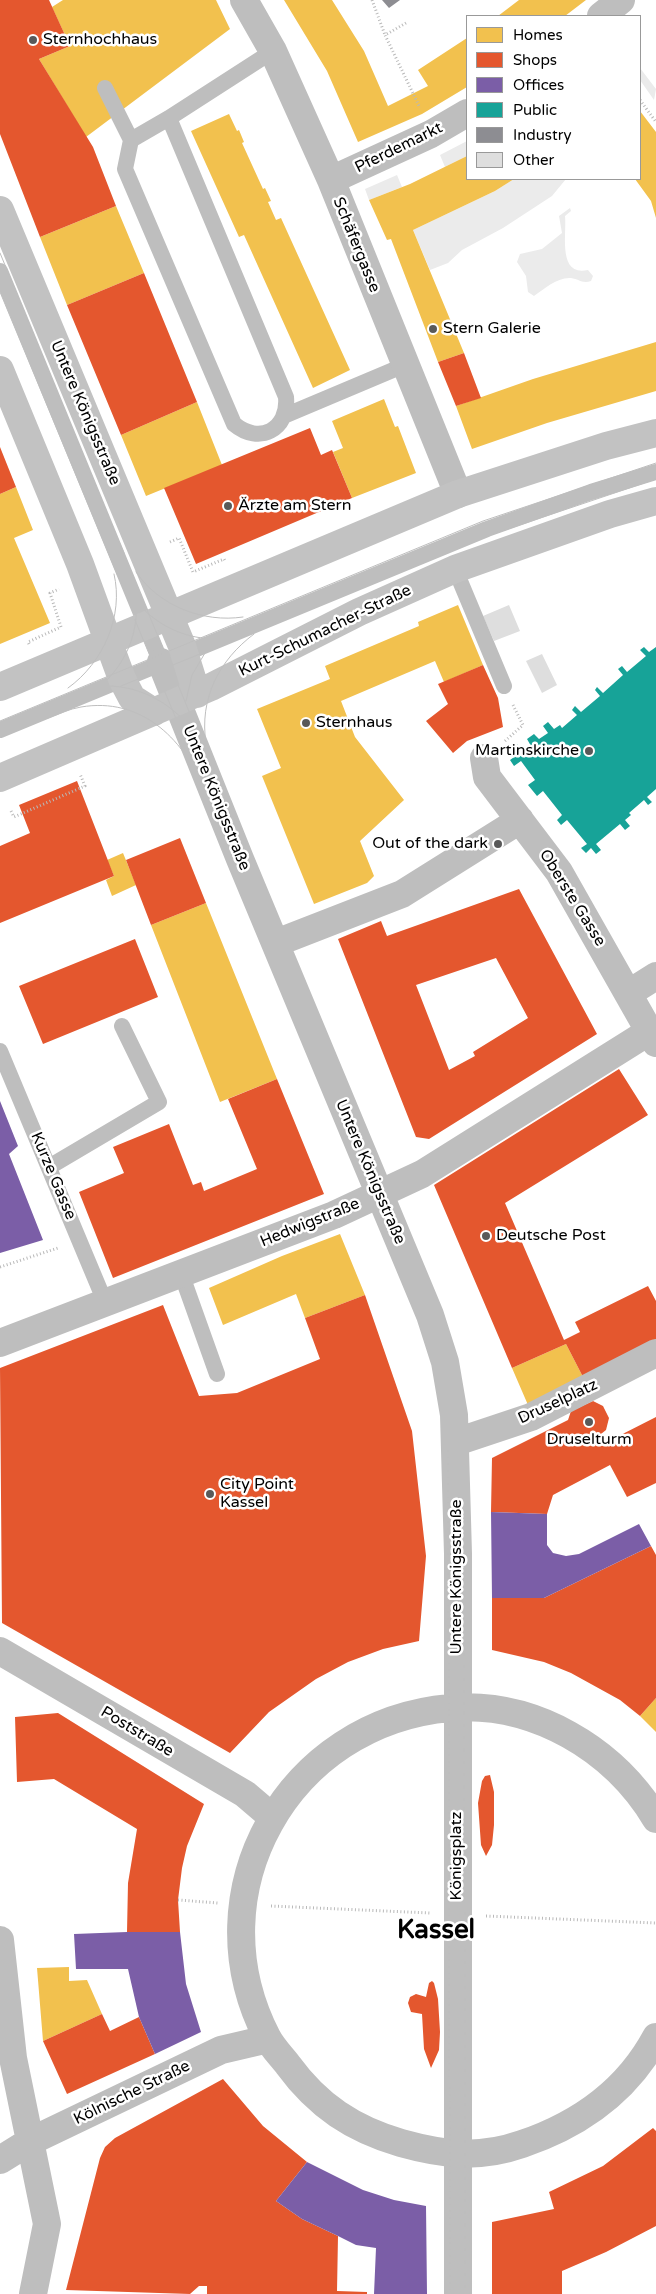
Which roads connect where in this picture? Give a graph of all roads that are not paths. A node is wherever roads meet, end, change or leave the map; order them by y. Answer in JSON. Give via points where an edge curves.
{"nodes":[{"id":1,"x":244,"y":0,"type":"edge"},
{"id":2,"x":621,"y":0,"type":"edge"},
{"id":3,"x":602,"y":15,"type":"edge"},
{"id":4,"x":273,"y":51,"type":"junction"},
{"id":5,"x":105,"y":88,"type":"dead end"},
{"id":6,"x":466,"y":115,"type":"edge"},
{"id":7,"x":169,"y":118,"type":"junction"},
{"id":8,"x":131,"y":140,"type":"junction"},
{"id":9,"x":331,"y":180,"type":"junction"},
{"id":10,"x":0,"y":210,"type":"edge"},
{"id":11,"x":0,"y":272,"type":"edge"},
{"id":12,"x":404,"y":364,"type":"junction"},
{"id":13,"x":0,"y":370,"type":"edge"},
{"id":14,"x":284,"y":416,"type":"junction"},
{"id":15,"x":656,"y":433,"type":"edge"},
{"id":16,"x":656,"y":472,"type":"edge"},
{"id":17,"x":458,"y":494,"type":"junction"},
{"id":18,"x":656,"y":501,"type":"edge"},
{"id":19,"x":411,"y":559,"type":"junction"},
{"id":20,"x":455,"y":569,"type":"junction"},
{"id":21,"x":359,"y":612,"type":"junction"},
{"id":22,"x":158,"y":622,"type":"junction"},
{"id":23,"x":110,"y":642,"type":"junction"},
{"id":24,"x":173,"y":658,"type":"junction"},
{"id":25,"x":122,"y":679,"type":"junction"},
{"id":26,"x":504,"y":686,"type":"road end"},
{"id":27,"x":0,"y":687,"type":"edge"},
{"id":28,"x":176,"y":702,"type":"junction"},
{"id":29,"x":0,"y":730,"type":"edge"},
{"id":30,"x":484,"y":758,"type":"road end"},
{"id":31,"x":0,"y":778,"type":"edge"},
{"id":32,"x":520,"y":820,"type":"junction"},
{"id":33,"x":276,"y":943,"type":"junction"},
{"id":34,"x":656,"y":976,"type":"edge"},
{"id":35,"x":629,"y":993,"type":"junction"},
{"id":36,"x":122,"y":1026,"type":"dead end"},
{"id":37,"x":653,"y":1037,"type":"edge"},
{"id":38,"x":0,"y":1051,"type":"edge"},
{"id":39,"x":49,"y":1167,"type":"junction"},
{"id":40,"x":380,"y":1194,"type":"junction"},
{"id":41,"x":182,"y":1273,"type":"junction"},
{"id":42,"x":105,"y":1302,"type":"junction"},
{"id":43,"x":0,"y":1343,"type":"edge"},
{"id":44,"x":656,"y":1353,"type":"edge"},
{"id":45,"x":217,"y":1374,"type":"dead end"},
{"id":46,"x":456,"y":1442,"type":"junction"},
{"id":47,"x":0,"y":1651,"type":"edge"},
{"id":48,"x":456,"y":1708,"type":"junction"},
{"id":49,"x":272,"y":1817,"type":"junction"},
{"id":50,"x":656,"y":1819,"type":"edge"},
{"id":51,"x":0,"y":1940,"type":"edge"},
{"id":52,"x":268,"y":2039,"type":"junction"},
{"id":53,"x":655,"y":2040,"type":"edge"},
{"id":54,"x":29,"y":2142,"type":"junction"},
{"id":55,"x":458,"y":2154,"type":"junction"},
{"id":56,"x":0,"y":2160,"type":"edge"},
{"id":57,"x":33,"y":2294,"type":"edge"},
{"id":58,"x":458,"y":2294,"type":"edge"}],
"edges":[{"from":1,"to":4,"type":"street","name":"Schäfergasse"},
{"from":2,"to":3,"type":"street"},
{"from":4,"to":7,"type":"lane"},
{"from":4,"to":9,"type":"street","name":"Schäfergasse"},
{"from":5,"to":8,"type":"lane"},
{"from":6,"to":9,"type":"street","name":"Pferdemarkt"},
{"from":7,"to":8,"type":"lane"},
{"from":7,"to":14,"type":"lane","via":[[286,397]]},
{"from":8,"to":14,"type":"lane","via":[[125,169],[234,424],[242,430],[261,434],[271,431]]},
{"from":9,"to":12,"type":"street","name":"Schäfergasse"},
{"from":10,"to":22,"type":"main road","name":"Untere Königsstraße"},
{"from":11,"to":22,"type":"lane"},
{"from":12,"to":14,"type":"lane"},
{"from":12,"to":17,"type":"street","name":"Schäfergasse"},
{"from":13,"to":23,"type":"main road"},
{"from":15,"to":17,"type":"main road"},
{"from":16,"to":19,"type":"lane","via":[[539,510]]},
{"from":17,"to":22,"type":"main road"},
{"from":18,"to":20,"type":"main road","name":"Kurt-Schumacher-Straße"},
{"from":19,"to":21,"type":"lane"},
{"from":19,"to":24,"type":"lane"},
{"from":20,"to":21,"type":"main road","name":"Kurt-Schumacher-Straße"},
{"from":20,"to":26,"type":"lane"},
{"from":21,"to":28,"type":"main road","name":"Kurt-Schumacher-Straße","via":[[262,663]]},
{"from":22,"to":23,"type":"main road"},
{"from":22,"to":24,"type":"main road","name":"Untere Königsstraße"},
{"from":23,"to":25,"type":"main road"},
{"from":23,"to":27,"type":"main road"},
{"from":24,"to":25,"type":"lane"},
{"from":24,"to":28,"type":"main road","name":"Untere Königsstraße"},
{"from":25,"to":28,"type":"main road","via":[[132,698]]},
{"from":25,"to":29,"type":"lane"},
{"from":28,"to":31,"type":"main road","name":"Kurt-Schumacher-Straße"},
{"from":28,"to":33,"type":"street","name":"Untere Königsstraße"},
{"from":30,"to":32,"type":"street","name":"Oberste Gasse","via":[[487,777]]},
{"from":32,"to":33,"type":"street","via":[[402,894]]},
{"from":32,"to":35,"type":"street","name":"Oberste Gasse","via":[[559,872]]},
{"from":33,"to":40,"type":"street","name":"Untere Königsstraße"},
{"from":34,"to":35,"type":"street"},
{"from":35,"to":37,"type":"street","name":"Oberste Gasse"},
{"from":36,"to":39,"type":"lane","via":[[159,1102]]},
{"from":37,"to":40,"type":"street","name":"Hedwigstraße","via":[[422,1174]]},
{"from":38,"to":39,"type":"lane","name":"Kurze Gasse"},
{"from":39,"to":42,"type":"lane","name":"Kurze Gasse"},
{"from":40,"to":41,"type":"street","name":"Hedwigstraße","via":[[334,1216]]},
{"from":40,"to":46,"type":"street","name":"Untere Königsstraße","via":[[438,1337],[451,1388]]},
{"from":41,"to":42,"type":"street","name":"Hedwigstraße"},
{"from":41,"to":45,"type":"lane"},
{"from":42,"to":43,"type":"street","name":"Hedwigstraße"},
{"from":44,"to":46,"type":"street","name":"Druselplatz","via":[[531,1417]]},
{"from":46,"to":48,"type":"street","name":"Untere Königsstraße"},
{"from":47,"to":49,"type":"street","name":"Poststraße","via":[[244,1794]]},
{"from":48,"to":49,"type":"street","via":[[400,1717],[362,1733],[326,1755],[296,1783]]},
{"from":48,"to":50,"type":"street","via":[[519,1715],[578,1739],[627,1779]]},
{"from":48,"to":55,"type":"street","name":"Königsplatz"},
{"from":49,"to":52,"type":"street","via":[[252,1859],[242,1904],[243,1960],[250,1996]]},
{"from":51,"to":54,"type":"street","via":[[12,2058]]},
{"from":52,"to":54,"type":"street","name":"Kölnische Straße","via":[[221,2050]]},
{"from":52,"to":55,"type":"street","via":[[307,2090],[340,2116],[376,2136],[419,2148]]},
{"from":53,"to":55,"type":"street","via":[[623,2083],[580,2119],[500,2152]]},
{"from":54,"to":56,"type":"street","name":"Kölnische Straße"},
{"from":54,"to":57,"type":"street","via":[[47,2224]]},
{"from":55,"to":58,"type":"street","name":"Königsplatz"}]}
